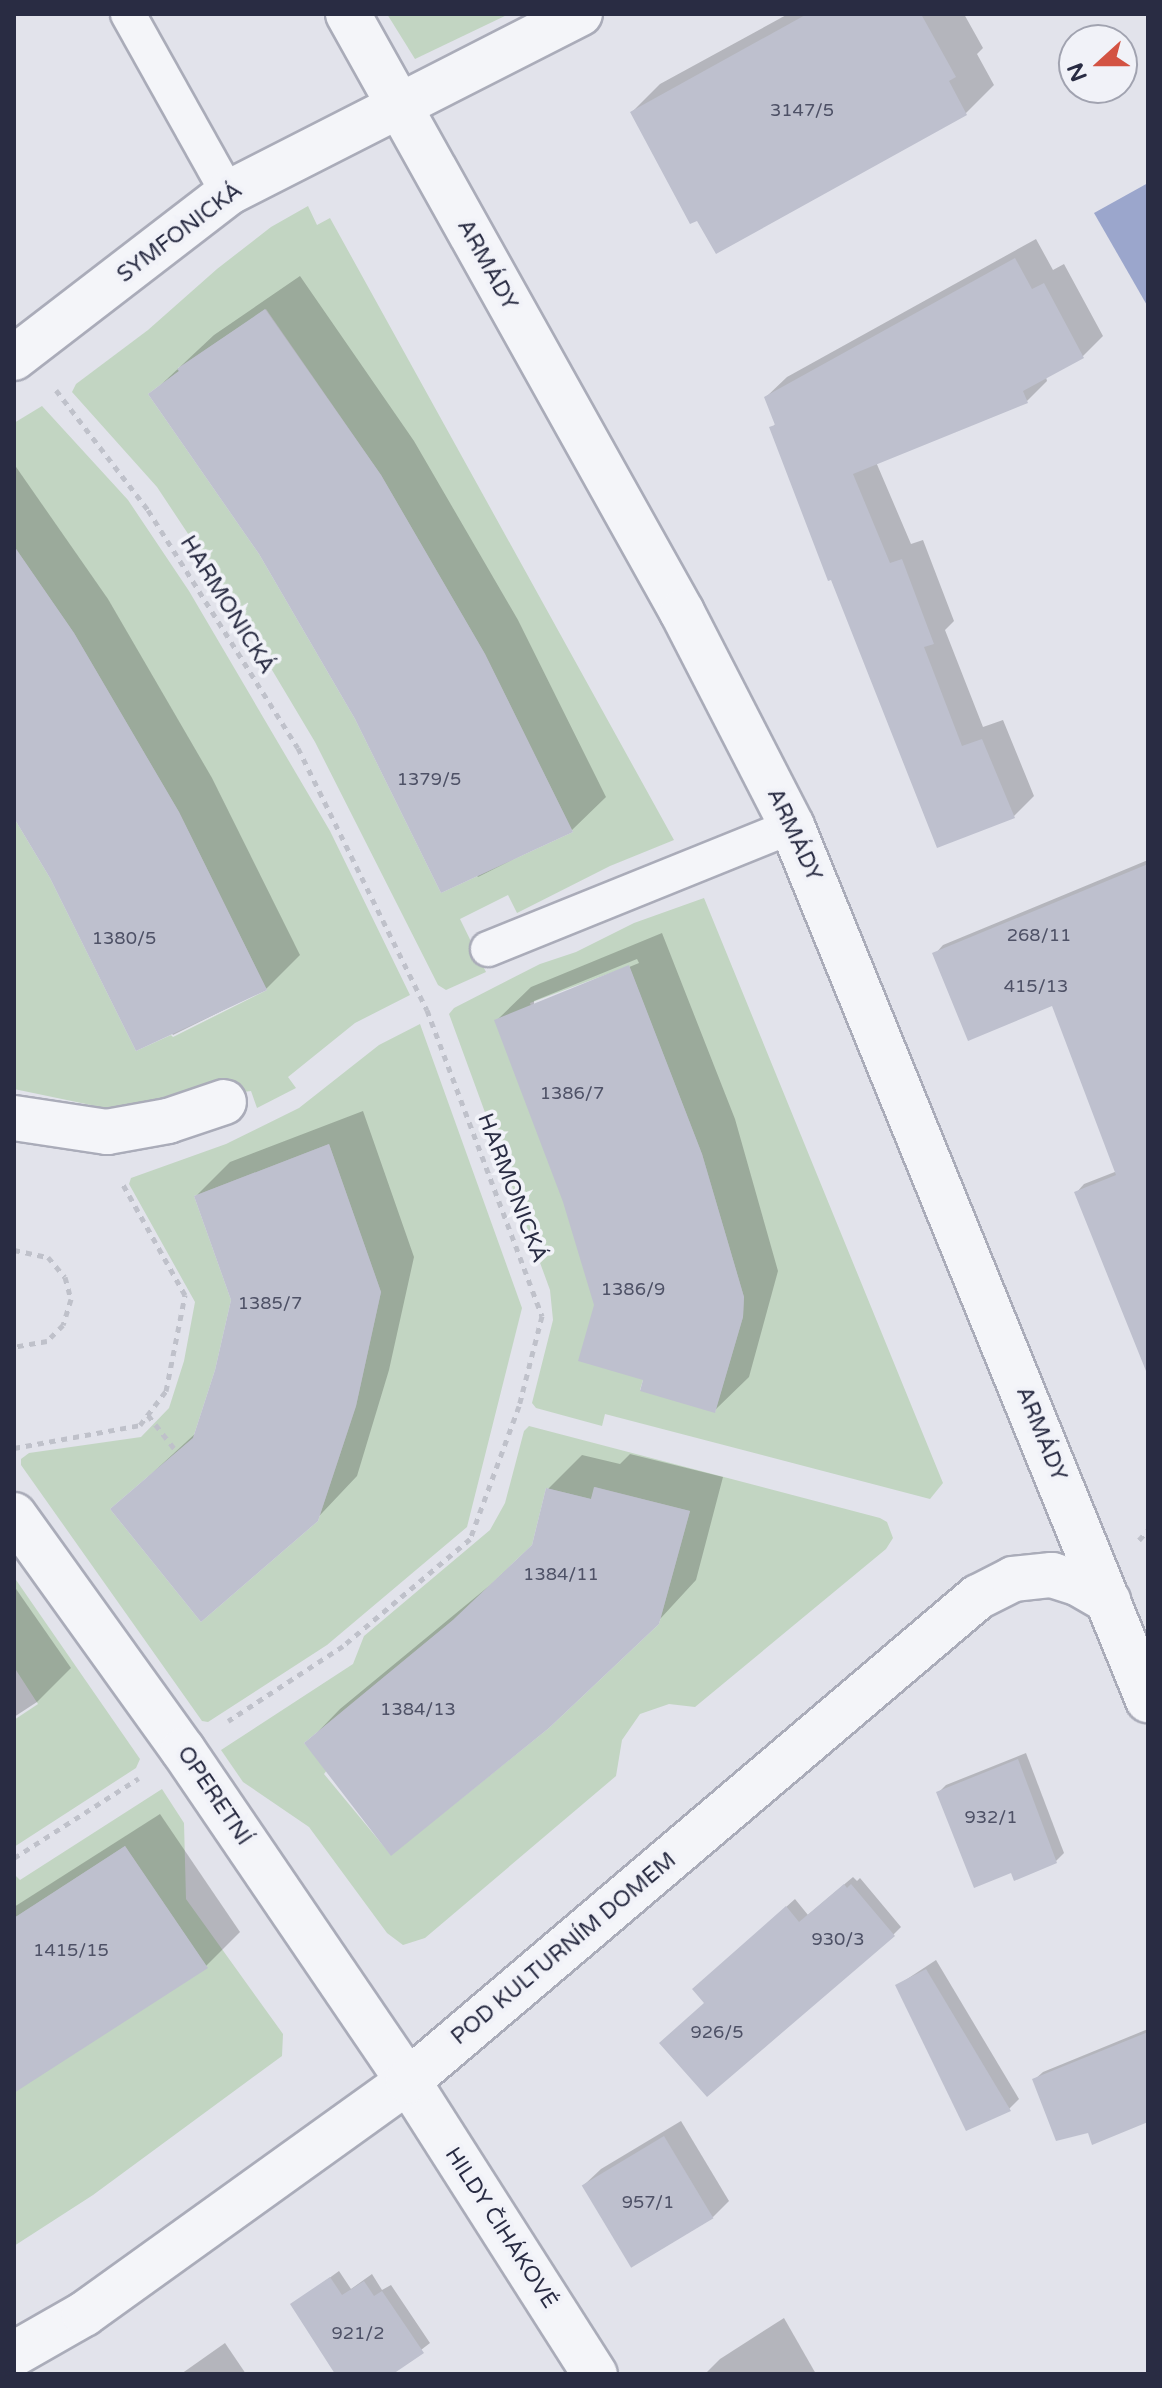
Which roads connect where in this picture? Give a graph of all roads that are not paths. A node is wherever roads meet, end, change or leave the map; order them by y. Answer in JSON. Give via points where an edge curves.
{"nodes":[{"id":1,"x":128,"y":14,"type":"edge"},
{"id":2,"x":348,"y":14,"type":"edge"},
{"id":3,"x":580,"y":14,"type":"edge"},
{"id":4,"x":400,"y":105,"type":"junction"},
{"id":5,"x":228,"y":193,"type":"junction"},
{"id":6,"x":14,"y":358,"type":"edge"},
{"id":7,"x":792,"y":826,"type":"junction"},
{"id":8,"x":488,"y":949,"type":"dead end"},
{"id":9,"x":224,"y":1102,"type":"dead end"},
{"id":10,"x":14,"y":1118,"type":"edge"},
{"id":11,"x":14,"y":1515,"type":"edge"},
{"id":12,"x":1109,"y":1601,"type":"junction"},
{"id":13,"x":1148,"y":1700,"type":"edge"},
{"id":14,"x":408,"y":2081,"type":"junction"},
{"id":15,"x":14,"y":2354,"type":"edge"},
{"id":16,"x":595,"y":2374,"type":"edge"}],
"edges":[{"from":1,"to":5,"type":"lane"},
{"from":2,"to":4,"type":"street","name":"ARMÁDY"},
{"from":3,"to":4,"type":"street","name":"SYMFONICKÁ"},
{"from":4,"to":5,"type":"street","name":"SYMFONICKÁ"},
{"from":4,"to":7,"type":"street","name":"ARMÁDY","via":[[682,612]]},
{"from":5,"to":6,"type":"street","name":"SYMFONICKÁ"},
{"from":7,"to":8,"type":"lane"},
{"from":7,"to":12,"type":"street","name":"ARMÁDY"},
{"from":9,"to":10,"type":"street","via":[[168,1121],[107,1132]]},
{"from":11,"to":14,"type":"street","name":"OPERETNÍ","via":[[183,1750]]},
{"from":12,"to":13,"type":"street","name":"ARMÁDY"},
{"from":12,"to":14,"type":"street","name":"POD KULTURNÍM DOMEM","via":[[1052,1575],[1013,1579],[978,1597]]},
{"from":14,"to":15,"type":"street","name":"POD KULTURNÍM DOMEM","via":[[84,2314]]},
{"from":14,"to":16,"type":"street","name":"HILDY ČIHÁKOVÉ"}]}
